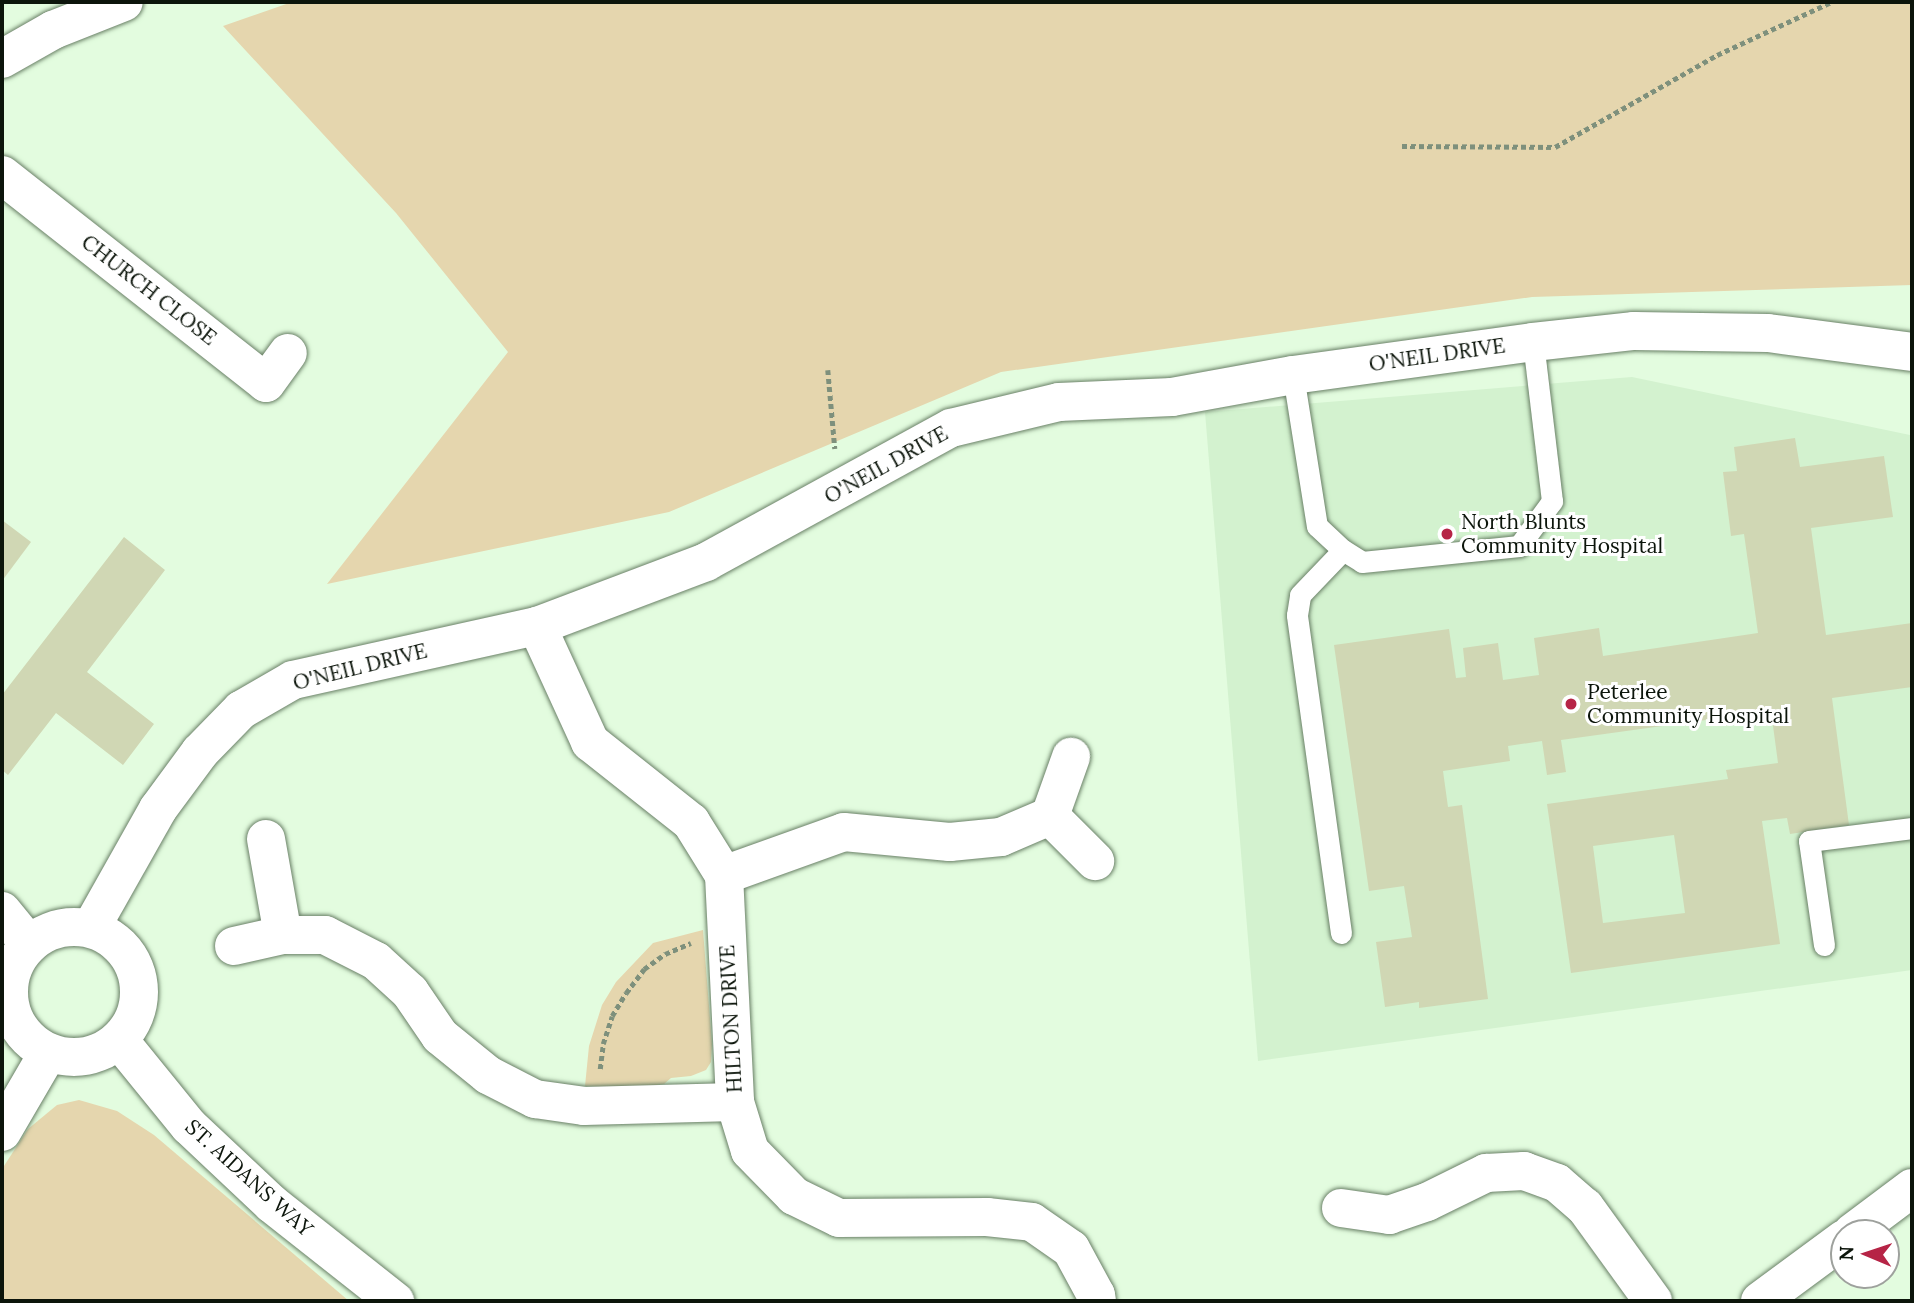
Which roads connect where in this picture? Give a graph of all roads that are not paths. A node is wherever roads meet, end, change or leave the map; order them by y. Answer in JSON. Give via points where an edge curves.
{"nodes":[{"id":1,"x":124,"y":2,"type":"edge"},
{"id":2,"x":2,"y":59,"type":"edge"},
{"id":3,"x":2,"y":174,"type":"edge"},
{"id":4,"x":1533,"y":342,"type":"junction"},
{"id":5,"x":1912,"y":352,"type":"edge"},
{"id":6,"x":288,"y":353,"type":"dead end"},
{"id":7,"x":1293,"y":375,"type":"junction"},
{"id":8,"x":1343,"y":550,"type":"junction"},
{"id":9,"x":537,"y":626,"type":"junction"},
{"id":10,"x":1071,"y":757,"type":"dead end"},
{"id":11,"x":1050,"y":816,"type":"junction"},
{"id":12,"x":1912,"y":828,"type":"edge"},
{"id":13,"x":265,"y":839,"type":"dead end"},
{"id":14,"x":1095,"y":862,"type":"dead end"},
{"id":15,"x":724,"y":875,"type":"junction"},
{"id":16,"x":2,"y":911,"type":"edge"},
{"id":17,"x":91,"y":928,"type":"junction"},
{"id":18,"x":1341,"y":933,"type":"dead end"},
{"id":19,"x":283,"y":935,"type":"junction"},
{"id":20,"x":29,"y":944,"type":"junction"},
{"id":21,"x":1824,"y":945,"type":"dead end"},
{"id":22,"x":234,"y":946,"type":"dead end"},
{"id":23,"x":119,"y":1040,"type":"junction"},
{"id":24,"x":48,"y":1053,"type":"junction"},
{"id":25,"x":735,"y":1102,"type":"junction"},
{"id":26,"x":2,"y":1132,"type":"edge"},
{"id":27,"x":1912,"y":1188,"type":"edge"},
{"id":28,"x":1341,"y":1208,"type":"dead end"},
{"id":29,"x":1871,"y":1219,"type":"edge"},
{"id":30,"x":1830,"y":1249,"type":"edge"},
{"id":31,"x":395,"y":1301,"type":"edge"},
{"id":32,"x":1097,"y":1301,"type":"edge"},
{"id":33,"x":1653,"y":1301,"type":"edge"},
{"id":34,"x":1760,"y":1301,"type":"edge"}],
"edges":[{"from":1,"to":2,"type":"street","via":[[53,30]]},
{"from":3,"to":6,"type":"street","name":"CHURCH CLOSE","via":[[266,383]]},
{"from":4,"to":5,"type":"street","name":"O'NEIL DRIVE","via":[[1634,331],[1768,333]]},
{"from":4,"to":7,"type":"street","name":"O'NEIL DRIVE"},
{"from":4,"to":8,"type":"lane","via":[[1552,501],[1519,545],[1362,562]]},
{"from":7,"to":8,"type":"lane","via":[[1317,526]]},
{"from":7,"to":9,"type":"street","name":"O'NEIL DRIVE","via":[[1172,397],[1059,402],[951,428],[706,562]]},
{"from":8,"to":18,"type":"lane","via":[[1300,596],[1297,615]]},
{"from":9,"to":15,"type":"street","name":"HILTON DRIVE","via":[[590,742],[691,822]]},
{"from":9,"to":17,"type":"street","name":"O'NEIL DRIVE","via":[[293,680],[241,710],[200,752],[158,809]]},
{"from":10,"to":11,"type":"street"},
{"from":11,"to":14,"type":"street"},
{"from":11,"to":15,"type":"street","via":[[1001,837],[950,842],[844,832]]},
{"from":12,"to":21,"type":"lane","via":[[1809,841]]},
{"from":13,"to":19,"type":"street"},
{"from":15,"to":25,"type":"street","name":"HILTON DRIVE"},
{"from":16,"to":20,"type":"street"},
{"from":17,"to":20,"type":"street","via":[[68,927]]},
{"from":17,"to":23,"type":"street","via":[[116,942],[137,974],[139,996],[132,1021]]},
{"from":19,"to":22,"type":"street"},
{"from":19,"to":25,"type":"street","via":[[324,935],[376,961],[410,992],[440,1036],[488,1075],[536,1098],[599,1105]]},
{"from":20,"to":24,"type":"street","via":[[15,962],[9,1000],[15,1022],[30,1041]]},
{"from":23,"to":24,"type":"street","via":[[99,1053],[77,1058]]},
{"from":23,"to":31,"type":"street","name":"ST. AIDANS WAY","via":[[189,1126],[272,1203]]},
{"from":24,"to":26,"type":"street"},
{"from":25,"to":32,"type":"street","name":"HILTON DRIVE","via":[[750,1151],[793,1196],[839,1218],[987,1217],[1032,1222],[1071,1249]]},
{"from":27,"to":29,"type":"street"},
{"from":28,"to":33,"type":"street","via":[[1392,1231],[1427,1202],[1486,1173],[1524,1171],[1558,1183],[1585,1207]]},
{"from":30,"to":34,"type":"street"}]}
